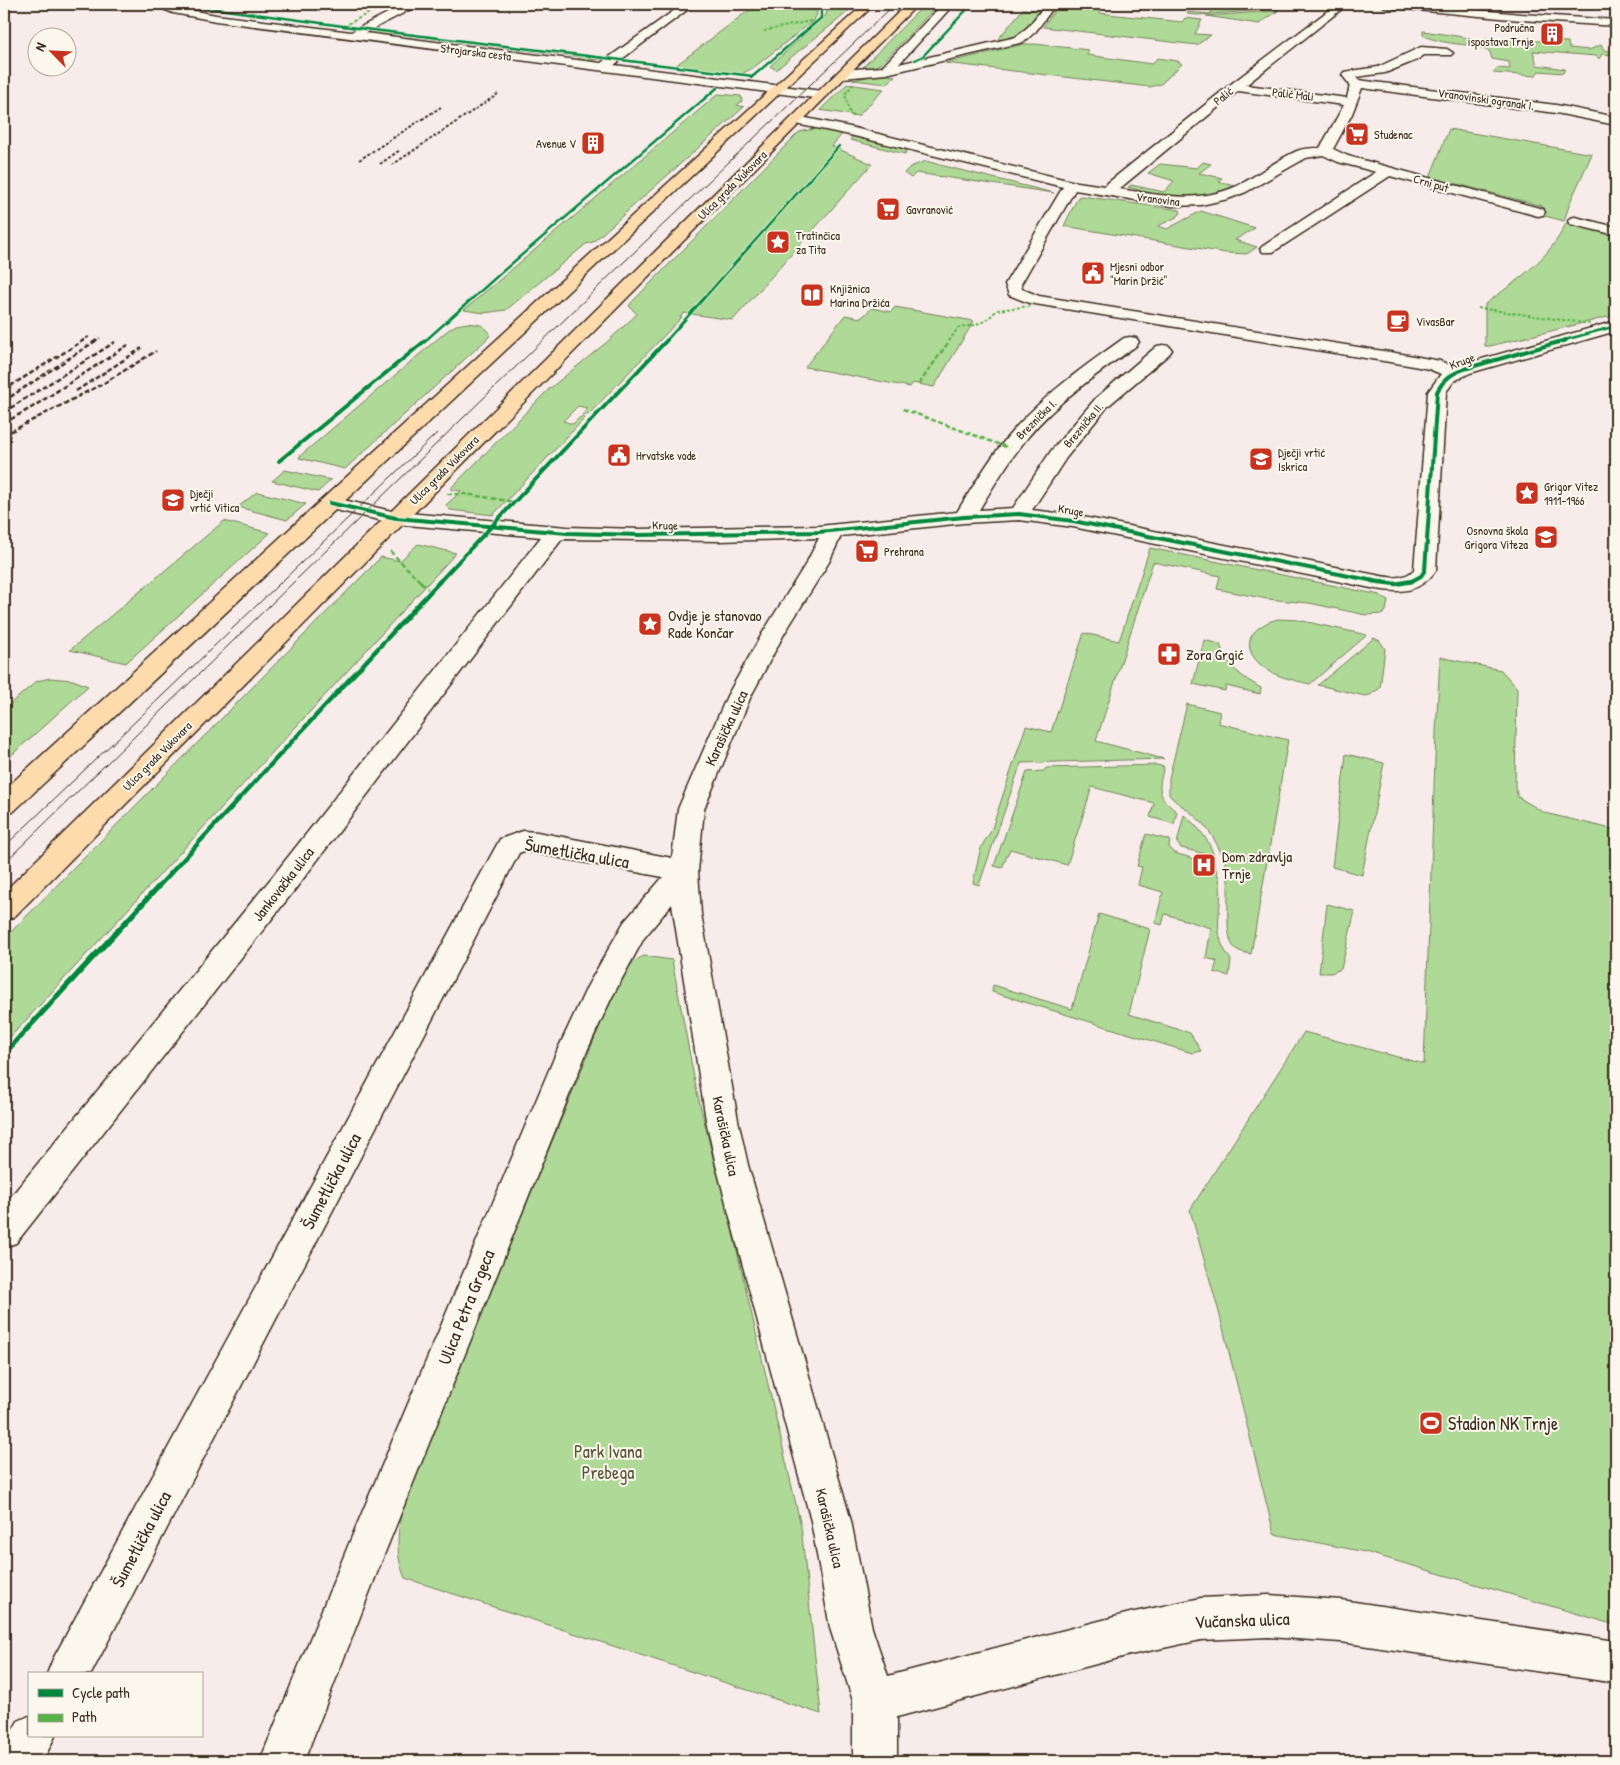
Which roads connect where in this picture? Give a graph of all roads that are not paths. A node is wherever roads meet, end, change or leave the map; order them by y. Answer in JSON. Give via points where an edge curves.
{"nodes":[{"id":1,"x":160,"y":4,"type":"edge"},
{"id":2,"x":412,"y":4,"type":"edge"},
{"id":3,"x":690,"y":4,"type":"edge"},
{"id":4,"x":870,"y":4,"type":"edge"},
{"id":5,"x":913,"y":4,"type":"edge"},
{"id":6,"x":949,"y":4,"type":"edge"},
{"id":7,"x":1051,"y":4,"type":"edge"},
{"id":8,"x":1343,"y":4,"type":"edge"},
{"id":9,"x":1385,"y":4,"type":"edge"},
{"id":10,"x":1615,"y":29,"type":"edge"},
{"id":11,"x":351,"y":36,"type":"junction"},
{"id":12,"x":1447,"y":53,"type":"dead end"},
{"id":13,"x":602,"y":68,"type":"junction"},
{"id":14,"x":886,"y":70,"type":"junction"},
{"id":15,"x":843,"y":74,"type":"junction"},
{"id":16,"x":1355,"y":78,"type":"junction"},
{"id":17,"x":1444,"y":82,"type":"dead end"},
{"id":18,"x":1235,"y":87,"type":"junction"},
{"id":19,"x":777,"y":89,"type":"junction"},
{"id":20,"x":822,"y":95,"type":"junction"},
{"id":21,"x":1351,"y":102,"type":"junction"},
{"id":22,"x":796,"y":120,"type":"junction"},
{"id":23,"x":1616,"y":121,"type":"edge"},
{"id":24,"x":1325,"y":151,"type":"junction"},
{"id":25,"x":1388,"y":171,"type":"junction"},
{"id":26,"x":1071,"y":185,"type":"junction"},
{"id":27,"x":1106,"y":192,"type":"junction"},
{"id":28,"x":1538,"y":212,"type":"dead end"},
{"id":29,"x":1575,"y":221,"type":"dead end"},
{"id":30,"x":1616,"y":231,"type":"edge"},
{"id":31,"x":1268,"y":249,"type":"dead end"},
{"id":32,"x":1616,"y":326,"type":"edge"},
{"id":33,"x":1130,"y":342,"type":"dead end"},
{"id":34,"x":1162,"y":350,"type":"dead end"},
{"id":35,"x":1453,"y":374,"type":"junction"},
{"id":36,"x":330,"y":503,"type":"junction"},
{"id":37,"x":1019,"y":514,"type":"junction"},
{"id":38,"x":964,"y":517,"type":"junction"},
{"id":39,"x":396,"y":518,"type":"junction"},
{"id":40,"x":833,"y":530,"type":"junction"},
{"id":41,"x":556,"y":532,"type":"junction"},
{"id":42,"x":4,"y":805,"type":"edge"},
{"id":43,"x":684,"y":871,"type":"junction"},
{"id":44,"x":4,"y":909,"type":"edge"},
{"id":45,"x":4,"y":1231,"type":"edge"},
{"id":46,"x":1616,"y":1662,"type":"edge"},
{"id":47,"x":69,"y":1672,"type":"edge"},
{"id":48,"x":875,"y":1701,"type":"junction"},
{"id":49,"x":32,"y":1738,"type":"edge"},
{"id":50,"x":19,"y":1761,"type":"edge"},
{"id":51,"x":282,"y":1761,"type":"edge"},
{"id":52,"x":875,"y":1761,"type":"edge"}],
"edges":[{"from":1,"to":11,"type":"street","name":"Strojarska cesta","via":[[198,15]]},
{"from":2,"to":11,"type":"street"},
{"from":3,"to":13,"type":"street"},
{"from":4,"to":19,"type":"main road"},
{"from":5,"to":15,"type":"main road","name":"Ulica grada Vukovara"},
{"from":6,"to":14,"type":"street"},
{"from":7,"to":14,"type":"street","via":[[1020,40]]},
{"from":8,"to":18,"type":"street","name":"Palić"},
{"from":9,"to":10,"type":"street","via":[[1521,17],[1569,15]]},
{"from":11,"to":13,"type":"street","name":"Strojarska cesta"},
{"from":12,"to":16,"type":"street","via":[[1421,51],[1413,57]]},
{"from":13,"to":19,"type":"street","name":"Strojarska cesta"},
{"from":14,"to":15,"type":"street"},
{"from":15,"to":20,"type":"main road","name":"Ulica grada Vukovara"},
{"from":16,"to":17,"type":"street"},
{"from":16,"to":21,"type":"street"},
{"from":16,"to":23,"type":"street","name":"Vranovinski ogranak I."},
{"from":18,"to":21,"type":"street","name":"Palić Mali"},
{"from":18,"to":27,"type":"street","name":"Palić"},
{"from":19,"to":20,"type":"street","name":"Strojarska cesta"},
{"from":19,"to":36,"type":"main road"},
{"from":20,"to":22,"type":"main road","name":"Ulica grada Vukovara"},
{"from":21,"to":24,"type":"street"},
{"from":22,"to":26,"type":"street","name":"Vranovina"},
{"from":22,"to":39,"type":"main road","name":"Ulica grada Vukovara"},
{"from":24,"to":25,"type":"street","name":"Crni put"},
{"from":24,"to":27,"type":"street","name":"Vranovina","via":[[1302,154],[1241,189],[1201,201],[1172,202]]},
{"from":25,"to":28,"type":"street","name":"Crni put"},
{"from":25,"to":31,"type":"street"},
{"from":26,"to":27,"type":"street","name":"Vranovina"},
{"from":26,"to":35,"type":"street","name":"Kruge","via":[[1013,284],[1015,292],[1020,295],[1408,360],[1434,365]]},
{"from":29,"to":30,"type":"street"},
{"from":32,"to":35,"type":"street","name":"Kruge","via":[[1510,354]]},
{"from":33,"to":38,"type":"street","name":"Breznička I.","via":[[1056,399],[1020,435]]},
{"from":34,"to":37,"type":"street","name":"Breznička II.","via":[[1102,402],[1058,455]]},
{"from":35,"to":37,"type":"street","name":"Kruge","via":[[1442,381],[1438,392],[1425,570],[1413,582],[1385,584],[1073,520]]},
{"from":36,"to":39,"type":"street","name":"Kruge"},
{"from":36,"to":42,"type":"main road"},
{"from":37,"to":38,"type":"street","name":"Kruge"},
{"from":38,"to":40,"type":"street","name":"Kruge"},
{"from":39,"to":41,"type":"street","name":"Kruge"},
{"from":39,"to":44,"type":"main road","name":"Ulica grada Vukovara"},
{"from":40,"to":41,"type":"street","name":"Kruge","via":[[690,536]]},
{"from":40,"to":43,"type":"street","name":"Karašička ulica","via":[[818,562],[756,664],[705,773],[691,809]]},
{"from":41,"to":45,"type":"street","name":"Jankovačka ulica","via":[[283,884]]},
{"from":43,"to":47,"type":"street","name":"Šumetlička ulica","via":[[537,842],[523,841],[510,846]]},
{"from":43,"to":48,"type":"street","name":"Karašička ulica","via":[[698,985],[732,1165],[831,1521],[851,1628]]},
{"from":43,"to":51,"type":"street","name":"Ulica Petra Grgeca","via":[[634,930],[590,1010],[373,1532]]},
{"from":46,"to":48,"type":"street","name":"Vučanska ulica","via":[[1341,1621],[1270,1616],[1211,1618],[1130,1634]]},
{"from":48,"to":52,"type":"street","name":"Karašička ulica"},
{"from":49,"to":50,"type":"street"}]}
